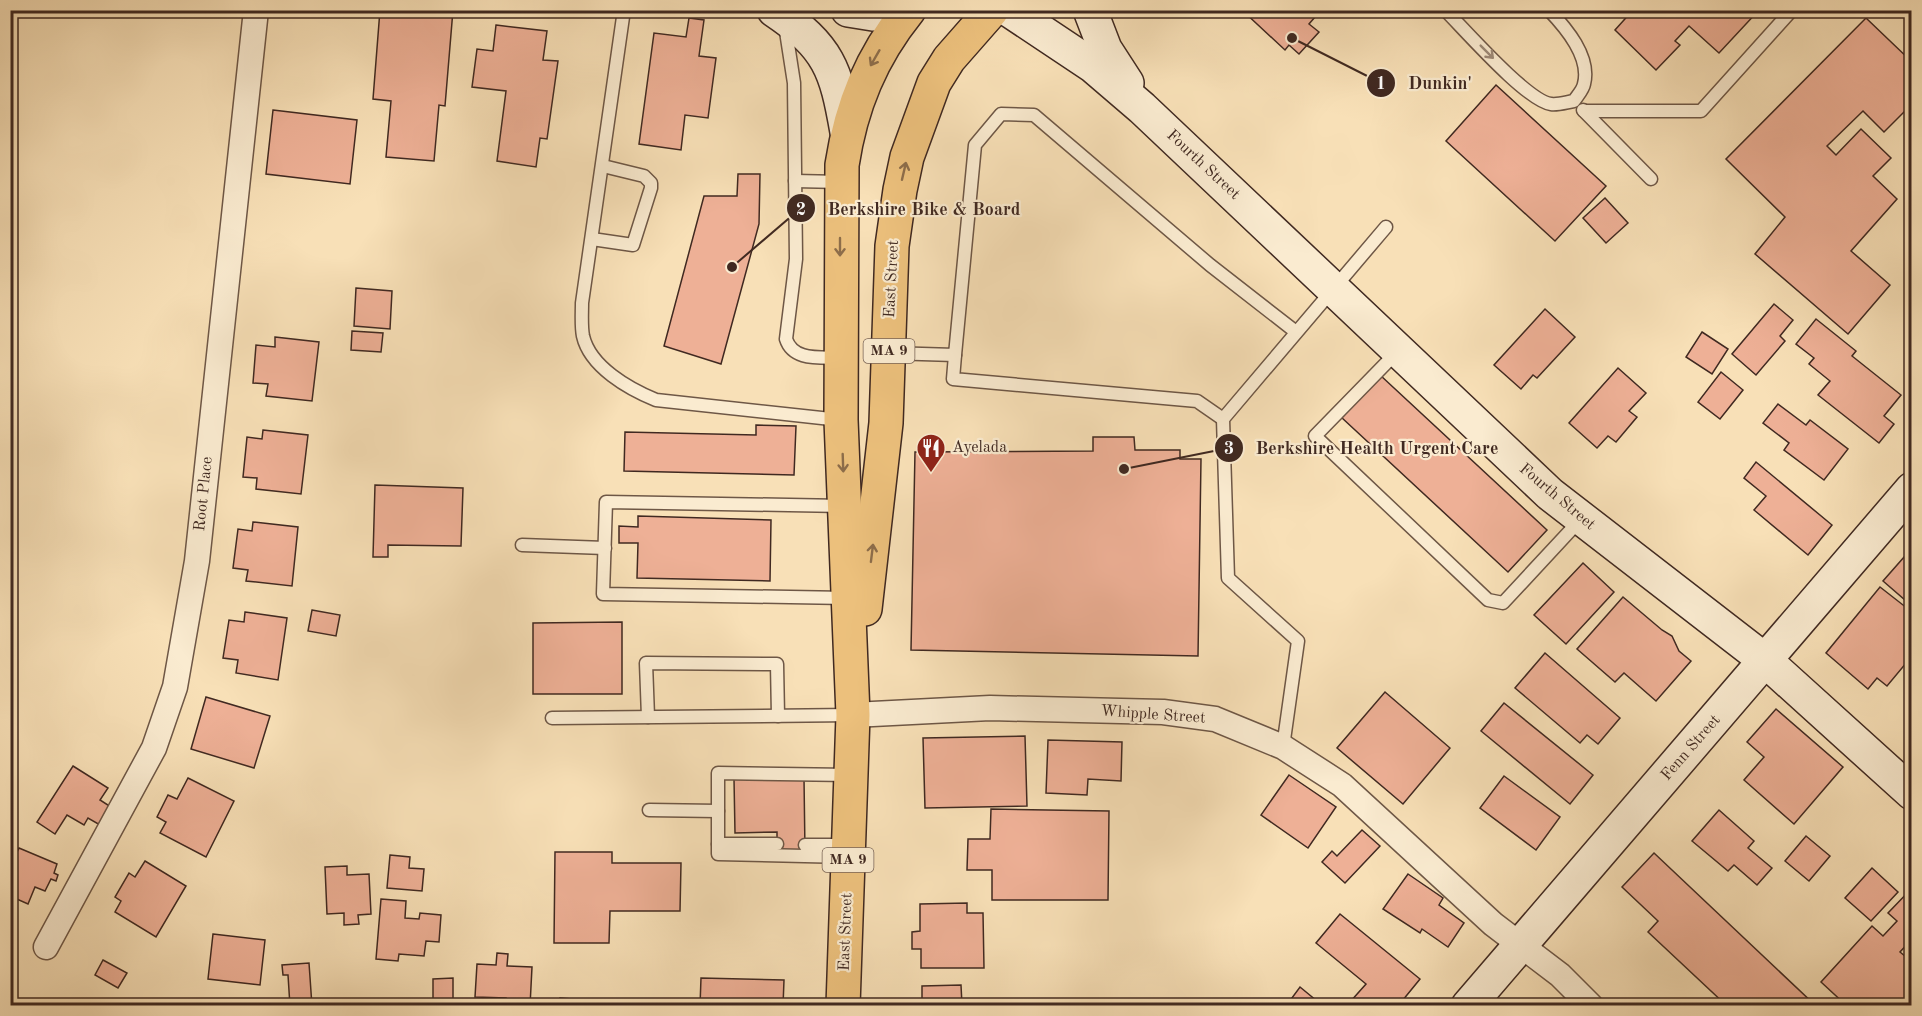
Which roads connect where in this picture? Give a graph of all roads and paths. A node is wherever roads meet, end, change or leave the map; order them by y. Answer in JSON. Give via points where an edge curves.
{"nodes":[{"id":1,"x":256,"y":10,"type":"edge"},
{"id":2,"x":624,"y":10,"type":"edge"},
{"id":3,"x":848,"y":10,"type":"edge"},
{"id":4,"x":883,"y":10,"type":"edge"},
{"id":5,"x":909,"y":10,"type":"edge"},
{"id":6,"x":992,"y":10,"type":"edge"},
{"id":7,"x":1008,"y":10,"type":"edge"},
{"id":8,"x":1090,"y":10,"type":"edge"},
{"id":9,"x":1445,"y":10,"type":"edge"},
{"id":10,"x":1549,"y":10,"type":"edge"},
{"id":11,"x":1792,"y":10,"type":"edge"},
{"id":12,"x":779,"y":14,"type":"edge"},
{"id":13,"x":1574,"y":101,"type":"junction"},
{"id":14,"x":1142,"y":108,"type":"junction"},
{"id":15,"x":1584,"y":111,"type":"junction"},
{"id":16,"x":847,"y":132,"type":"junction"},
{"id":17,"x":603,"y":166,"type":"junction"},
{"id":18,"x":1651,"y":179,"type":"dead end"},
{"id":19,"x":795,"y":181,"type":"junction"},
{"id":20,"x":841,"y":182,"type":"junction"},
{"id":21,"x":1386,"y":227,"type":"dead end"},
{"id":22,"x":592,"y":239,"type":"junction"},
{"id":23,"x":1334,"y":286,"type":"junction"},
{"id":24,"x":1296,"y":332,"type":"junction"},
{"id":25,"x":1397,"y":351,"type":"junction"},
{"id":26,"x":888,"y":353,"type":"junction"},
{"id":27,"x":955,"y":355,"type":"junction"},
{"id":28,"x":841,"y":358,"type":"junction"},
{"id":29,"x":1223,"y":419,"type":"junction"},
{"id":30,"x":842,"y":420,"type":"junction"},
{"id":31,"x":1911,"y":489,"type":"edge"},
{"id":32,"x":845,"y":506,"type":"junction"},
{"id":33,"x":1581,"y":519,"type":"junction"},
{"id":34,"x":522,"y":545,"type":"dead end"},
{"id":35,"x":605,"y":548,"type":"junction"},
{"id":36,"x":848,"y":598,"type":"junction"},
{"id":37,"x":1766,"y":661,"type":"junction"},
{"id":38,"x":853,"y":715,"type":"junction"},
{"id":39,"x":778,"y":716,"type":"junction"},
{"id":40,"x":648,"y":717,"type":"junction"},
{"id":41,"x":552,"y":718,"type":"dead end"},
{"id":42,"x":1283,"y":747,"type":"junction"},
{"id":43,"x":851,"y":775,"type":"junction"},
{"id":44,"x":1909,"y":786,"type":"edge"},
{"id":45,"x":649,"y":810,"type":"dead end"},
{"id":46,"x":718,"y":811,"type":"junction"},
{"id":47,"x":718,"y":844,"type":"junction"},
{"id":48,"x":777,"y":844,"type":"dead end"},
{"id":49,"x":805,"y":845,"type":"dead end"},
{"id":50,"x":849,"y":851,"type":"junction"},
{"id":51,"x":1520,"y":944,"type":"junction"},
{"id":52,"x":46,"y":947,"type":"dead end"},
{"id":53,"x":843,"y":1005,"type":"edge"},
{"id":54,"x":1468,"y":1005,"type":"edge"},
{"id":55,"x":1591,"y":1005,"type":"edge"}],
"edges":[{"from":1,"to":52,"type":"street","name":"Root Place","via":[[197,561],[175,687],[154,748]]},
{"from":2,"to":17,"type":"lane"},
{"from":3,"to":4,"type":"street","via":[[873,14]]},
{"from":5,"to":16,"type":"highway","name":"East Street","number":"MA 9","one_way":true,"via":[[866,75]]},
{"from":26,"to":6,"type":"highway","name":"East Street","number":"MA 9","one_way":true,"via":[[892,246],[907,157],[933,83]]},
{"from":7,"to":14,"type":"street","name":"Fourth Street","via":[[1093,66]]},
{"from":8,"to":14,"type":"street","name":"Fourth Street","via":[[1105,49]]},
{"from":9,"to":13,"type":"lane","one_way":true,"via":[[1535,97],[1550,104]]},
{"from":10,"to":13,"type":"lane","via":[[1575,42],[1583,64],[1584,84]]},
{"from":11,"to":15,"type":"lane","via":[[1701,111]]},
{"from":12,"to":16,"type":"street","via":[[814,42],[831,67]]},
{"from":12,"to":19,"type":"lane","via":[[794,83]]},
{"from":13,"to":15,"type":"lane"},
{"from":14,"to":23,"type":"street","name":"Fourth Street"},
{"from":15,"to":18,"type":"lane"},
{"from":16,"to":20,"type":"highway","name":"East Street","number":"MA 9"},
{"from":17,"to":22,"type":"lane"},
{"from":17,"to":22,"type":"lane","via":[[644,176],[651,188],[633,245]]},
{"from":19,"to":20,"type":"lane"},
{"from":19,"to":28,"type":"lane","via":[[796,259],[786,339],[789,349],[796,354]]},
{"from":20,"to":28,"type":"highway","name":"East Street","number":"MA 9","one_way":true},
{"from":21,"to":23,"type":"lane"},
{"from":22,"to":30,"type":"lane","via":[[582,303],[583,337],[595,359],[634,392],[656,400]]},
{"from":23,"to":24,"type":"lane"},
{"from":23,"to":25,"type":"street","name":"Fourth Street"},
{"from":24,"to":27,"type":"lane","via":[[1210,265],[1034,115],[1001,114],[975,145]]},
{"from":24,"to":29,"type":"lane"},
{"from":25,"to":33,"type":"street","name":"Fourth Street"},
{"from":25,"to":33,"type":"lane","via":[[1315,436],[1488,600],[1503,603]]},
{"from":26,"to":27,"type":"lane"},
{"from":38,"to":26,"type":"highway","name":"East Street","number":"MA 9","one_way":true,"via":[[886,423]]},
{"from":27,"to":29,"type":"lane","via":[[953,379],[1197,401]]},
{"from":28,"to":30,"type":"highway","name":"East Street","number":"MA 9"},
{"from":29,"to":42,"type":"lane","via":[[1228,578],[1298,640]]},
{"from":30,"to":32,"type":"highway","name":"East Street","number":"MA 9","one_way":true},
{"from":31,"to":37,"type":"street","name":"Fenn Street"},
{"from":32,"to":35,"type":"lane","via":[[606,502]]},
{"from":32,"to":36,"type":"highway","name":"East Street","number":"MA 9"},
{"from":33,"to":37,"type":"street","name":"Fourth Street"},
{"from":34,"to":35,"type":"lane"},
{"from":35,"to":36,"type":"lane","via":[[603,594]]},
{"from":36,"to":38,"type":"highway","name":"East Street","number":"MA 9"},
{"from":37,"to":44,"type":"street","name":"Fourth Street"},
{"from":37,"to":51,"type":"street","name":"Fenn Street"},
{"from":38,"to":39,"type":"lane"},
{"from":38,"to":42,"type":"street","name":"Whipple Street","via":[[990,708],[1163,712],[1215,719]]},
{"from":38,"to":43,"type":"highway","name":"East Street","number":"MA 9"},
{"from":39,"to":40,"type":"lane"},
{"from":39,"to":40,"type":"lane","via":[[777,664],[646,663]]},
{"from":40,"to":41,"type":"lane"},
{"from":42,"to":51,"type":"street","name":"Whipple Street","via":[[1342,786]]},
{"from":43,"to":46,"type":"lane","via":[[717,773]]},
{"from":43,"to":50,"type":"highway","name":"East Street","number":"MA 9"},
{"from":45,"to":46,"type":"lane"},
{"from":46,"to":47,"type":"lane"},
{"from":47,"to":48,"type":"lane"},
{"from":47,"to":50,"type":"lane","via":[[718,854]]},
{"from":49,"to":50,"type":"lane"},
{"from":50,"to":53,"type":"highway","name":"East Street","number":"MA 9"},
{"from":51,"to":54,"type":"street","name":"Fenn Street"},
{"from":51,"to":55,"type":"street","name":"Whipple Street"}]}
